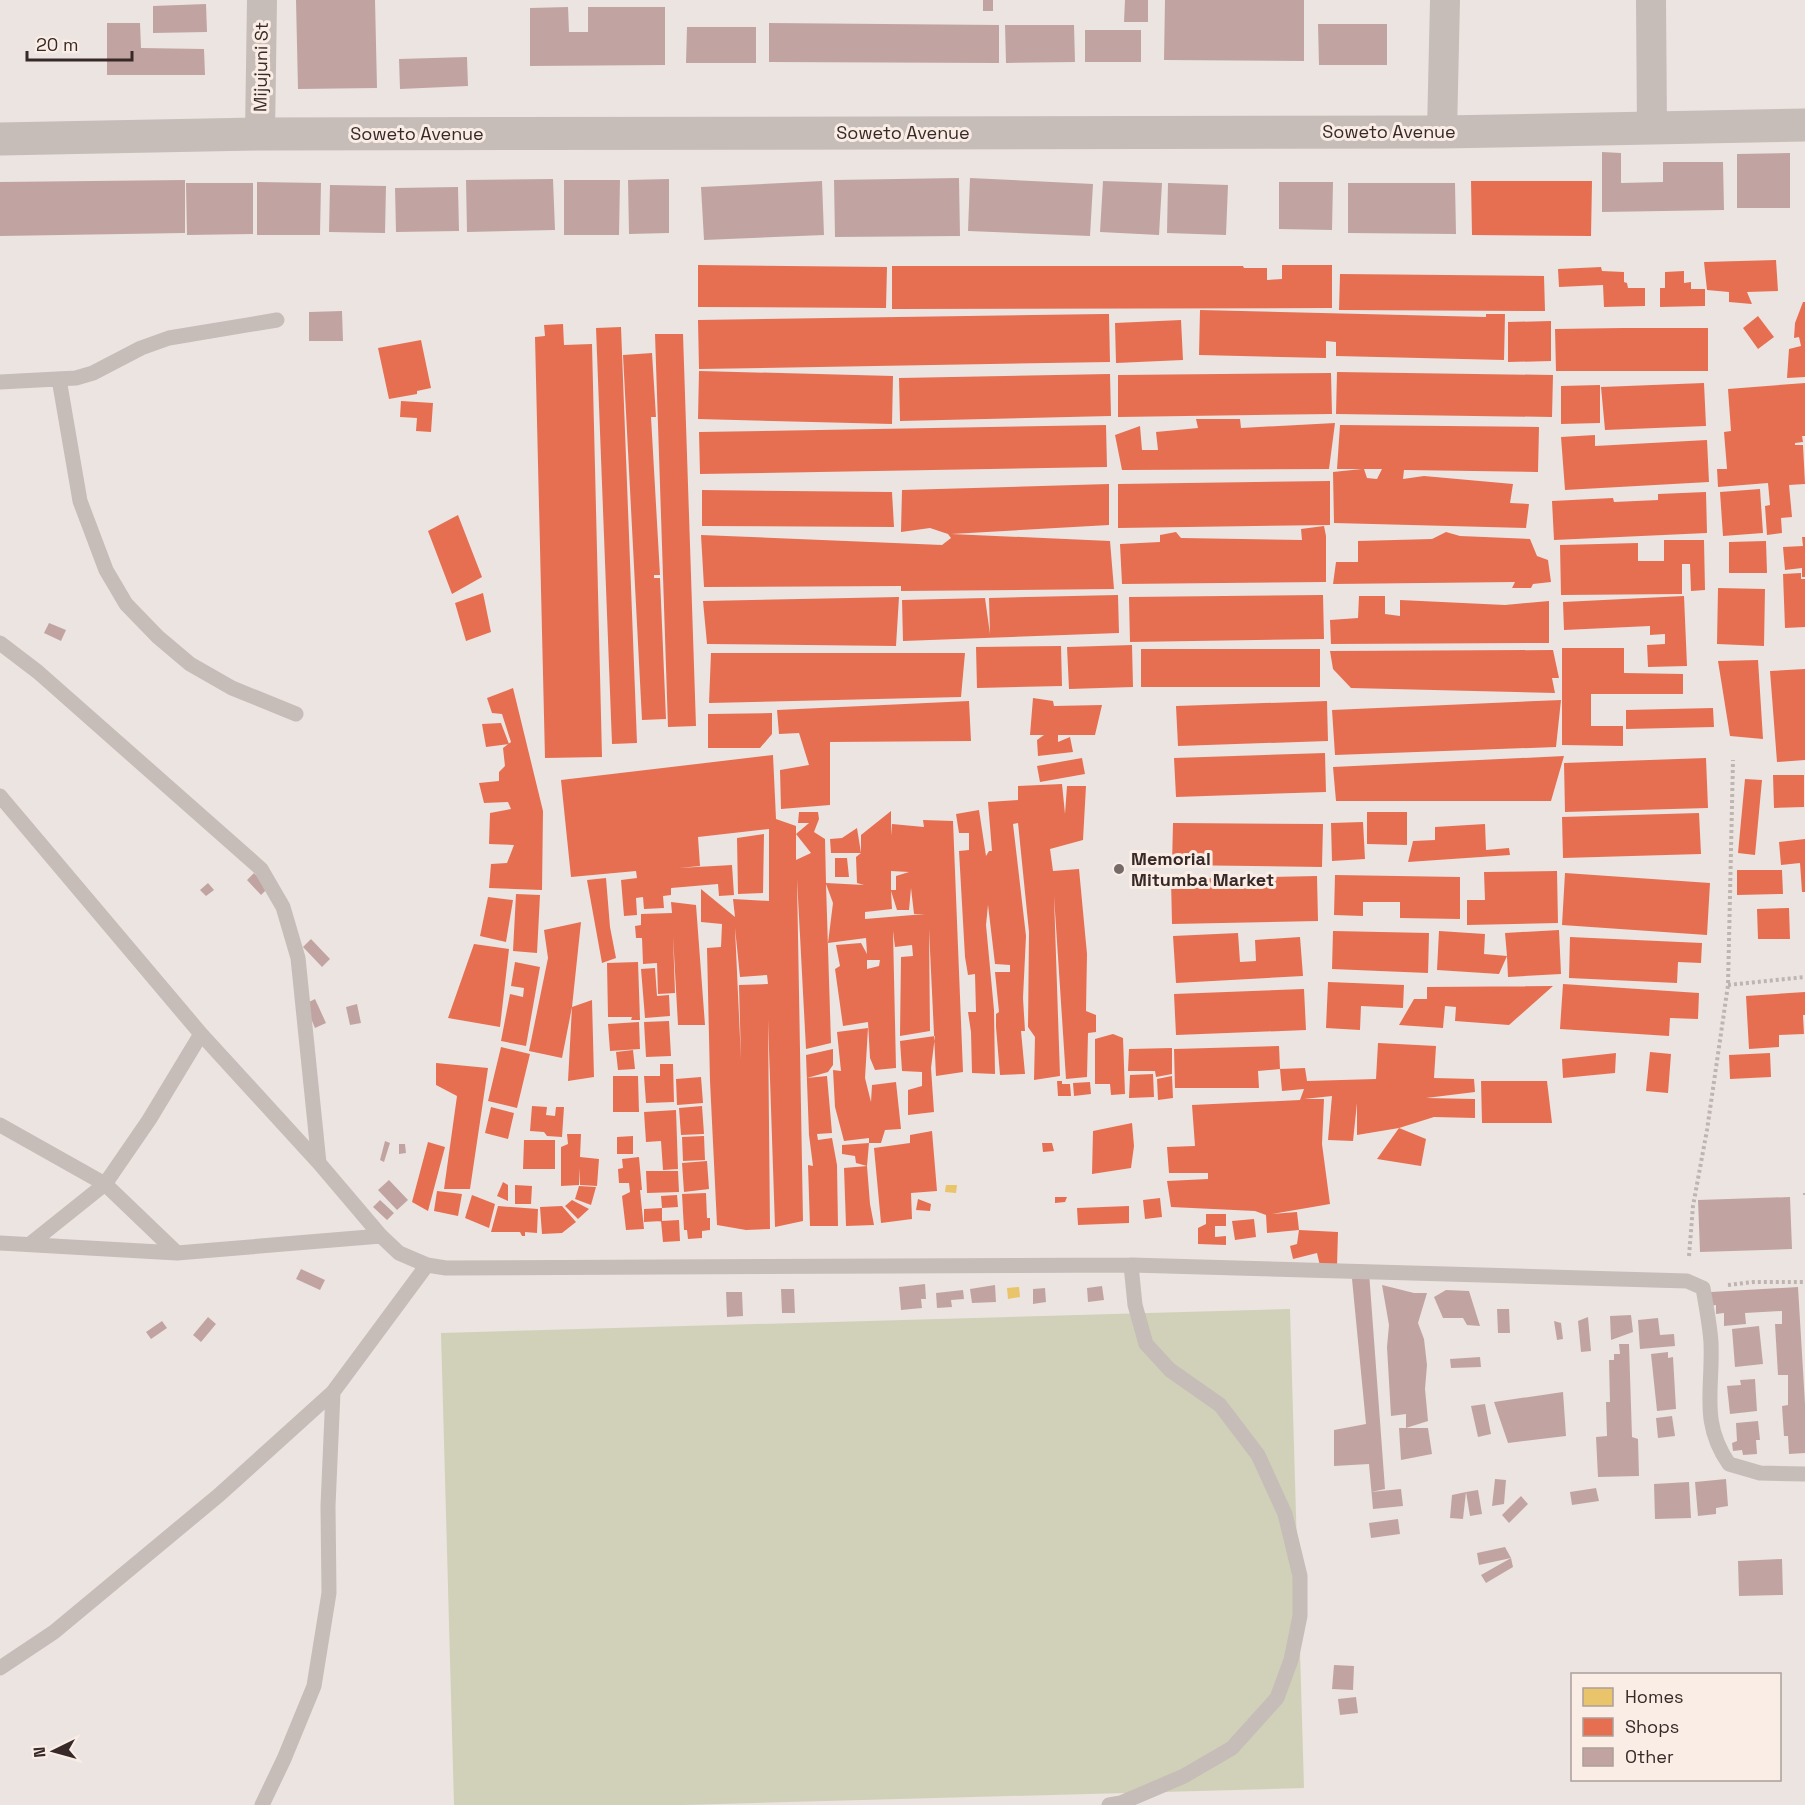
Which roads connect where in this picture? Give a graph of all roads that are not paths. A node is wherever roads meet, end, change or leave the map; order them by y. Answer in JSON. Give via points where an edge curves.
{"nodes":[{"id":1,"x":262,"y":0,"type":"edge"},
{"id":2,"x":1445,"y":0,"type":"edge"},
{"id":3,"x":1651,"y":0,"type":"edge"},
{"id":4,"x":1805,"y":125,"type":"edge"},
{"id":5,"x":1652,"y":128,"type":"junction"},
{"id":6,"x":1442,"y":132,"type":"junction"},
{"id":7,"x":260,"y":134,"type":"junction"},
{"id":8,"x":0,"y":139,"type":"edge"},
{"id":9,"x":278,"y":320,"type":"dead end"},
{"id":10,"x":59,"y":379,"type":"junction"},
{"id":11,"x":0,"y":382,"type":"edge"},
{"id":12,"x":0,"y":643,"type":"edge"},
{"id":13,"x":296,"y":714,"type":"dead end"},
{"id":14,"x":0,"y":796,"type":"edge"},
{"id":15,"x":201,"y":1034,"type":"junction"},
{"id":16,"x":0,"y":1125,"type":"edge"},
{"id":17,"x":319,"y":1163,"type":"junction"},
{"id":18,"x":105,"y":1184,"type":"junction"},
{"id":19,"x":381,"y":1236,"type":"junction"},
{"id":20,"x":0,"y":1243,"type":"edge"},
{"id":21,"x":30,"y":1244,"type":"junction"},
{"id":22,"x":177,"y":1253,"type":"junction"},
{"id":23,"x":1131,"y":1264,"type":"junction"},
{"id":24,"x":427,"y":1265,"type":"junction"},
{"id":25,"x":333,"y":1392,"type":"junction"},
{"id":26,"x":1805,"y":1474,"type":"edge"},
{"id":27,"x":0,"y":1668,"type":"edge"},
{"id":28,"x":262,"y":1805,"type":"edge"},
{"id":29,"x":1109,"y":1805,"type":"edge"}],
"edges":[{"from":1,"to":7,"type":"street","name":"Mijujuni St"},
{"from":2,"to":6,"type":"street"},
{"from":3,"to":5,"type":"street"},
{"from":4,"to":5,"type":"street","name":"Soweto Avenue"},
{"from":5,"to":6,"type":"street","name":"Soweto Avenue"},
{"from":6,"to":7,"type":"street","name":"Soweto Avenue"},
{"from":7,"to":8,"type":"street","name":"Soweto Avenue"},
{"from":9,"to":10,"type":"lane","via":[[169,338],[93,373]]},
{"from":10,"to":11,"type":"lane"},
{"from":10,"to":13,"type":"lane","via":[[80,501],[106,570],[126,604],[190,664],[232,688]]},
{"from":12,"to":17,"type":"lane","via":[[261,869],[283,907],[298,958]]},
{"from":14,"to":15,"type":"lane"},
{"from":15,"to":17,"type":"lane"},
{"from":15,"to":18,"type":"lane"},
{"from":16,"to":18,"type":"lane"},
{"from":17,"to":19,"type":"lane"},
{"from":18,"to":21,"type":"lane"},
{"from":18,"to":22,"type":"lane"},
{"from":19,"to":22,"type":"lane"},
{"from":19,"to":24,"type":"lane","via":[[399,1252]]},
{"from":20,"to":21,"type":"lane"},
{"from":21,"to":22,"type":"lane"},
{"from":23,"to":24,"type":"lane","via":[[458,1268]]},
{"from":23,"to":26,"type":"lane","via":[[1687,1281],[1703,1288],[1711,1343],[1709,1416],[1718,1448],[1729,1464],[1760,1473]]},
{"from":23,"to":29,"type":"lane","via":[[1135,1305],[1146,1344],[1170,1370],[1220,1405],[1258,1455],[1286,1514],[1300,1576],[1300,1616],[1291,1660],[1277,1698],[1232,1748],[1184,1776]]},
{"from":24,"to":25,"type":"lane"},
{"from":25,"to":27,"type":"lane","via":[[219,1495],[54,1632]]},
{"from":25,"to":28,"type":"lane","via":[[329,1593],[314,1686]]}]}
